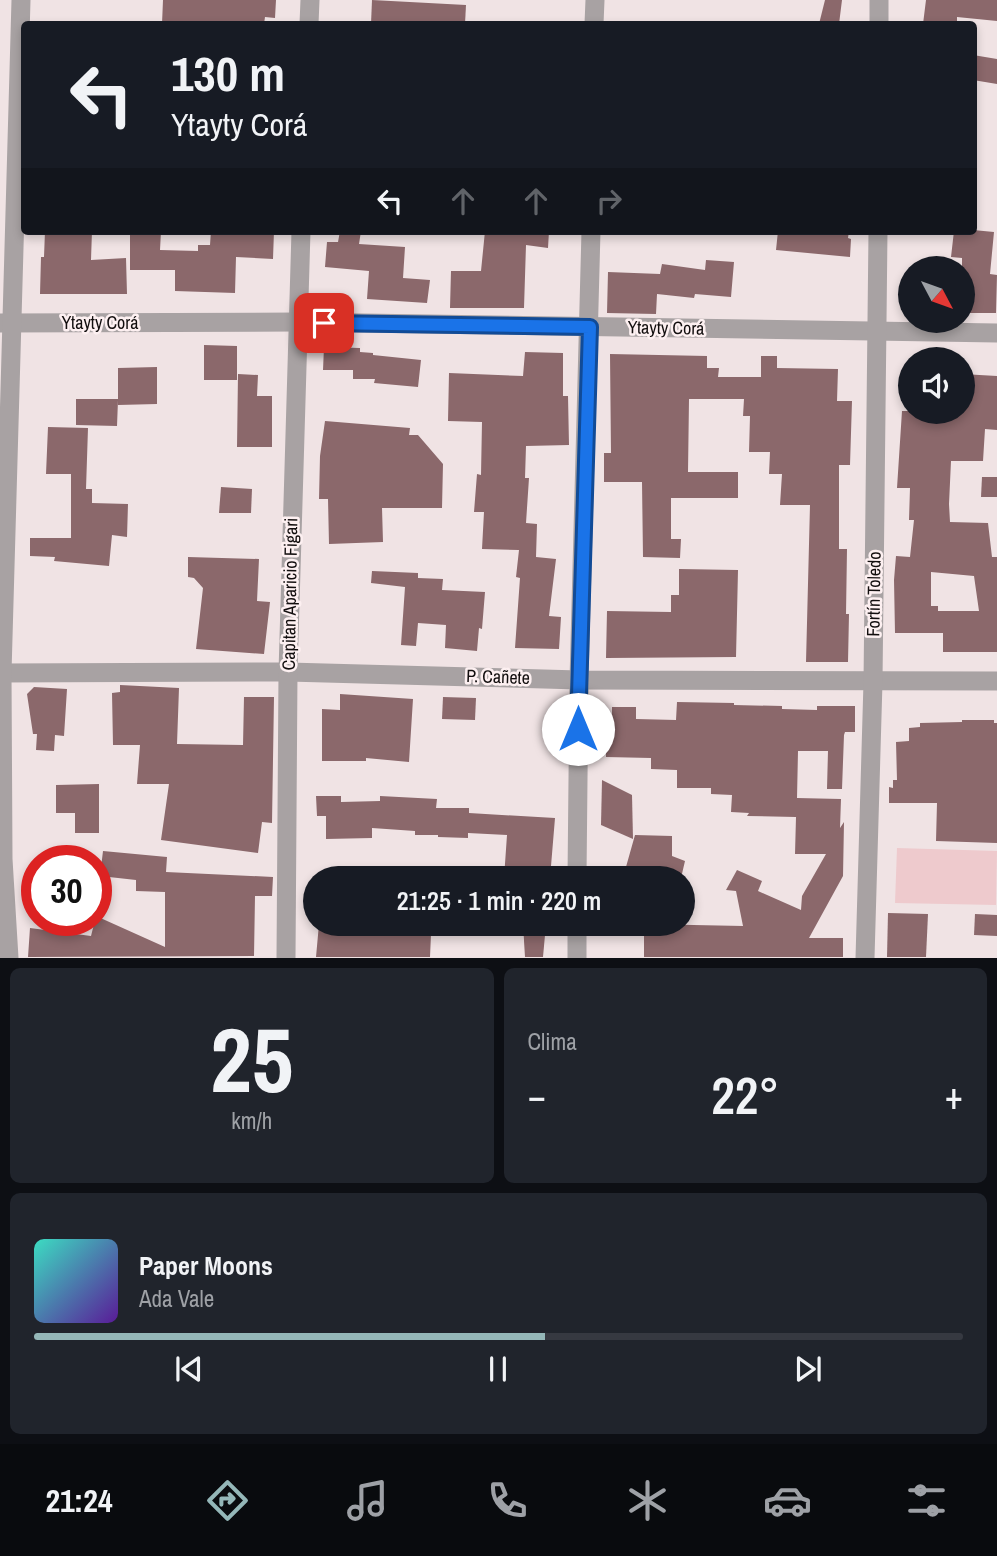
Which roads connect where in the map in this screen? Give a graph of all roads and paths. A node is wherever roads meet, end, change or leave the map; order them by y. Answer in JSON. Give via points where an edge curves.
{"nodes":[{"id":1,"x":20,"y":0,"type":"edge"},
{"id":2,"x":310,"y":0,"type":"edge"},
{"id":3,"x":595,"y":0,"type":"edge"},
{"id":4,"x":879,"y":0,"type":"edge"},
{"id":5,"x":309,"y":21,"type":"edge"},
{"id":6,"x":594,"y":21,"type":"edge"},
{"id":7,"x":879,"y":21,"type":"edge"},
{"id":8,"x":301,"y":235,"type":"edge"},
{"id":9,"x":592,"y":235,"type":"edge"},
{"id":10,"x":878,"y":235,"type":"edge"},
{"id":11,"x":297,"y":322,"type":"junction"},
{"id":12,"x":7,"y":323,"type":"edge"},
{"id":13,"x":590,"y":327,"type":"junction"},
{"id":14,"x":877,"y":331,"type":"junction"},
{"id":15,"x":997,"y":333,"type":"edge"},
{"id":16,"x":288,"y":672,"type":"junction"},
{"id":17,"x":1,"y":673,"type":"edge"},
{"id":18,"x":579,"y":680,"type":"junction"},
{"id":19,"x":997,"y":681,"type":"edge"},
{"id":20,"x":873,"y":682,"type":"junction"},
{"id":21,"x":577,"y":866,"type":"edge"},
{"id":22,"x":577,"y":936,"type":"edge"},
{"id":23,"x":9,"y":957,"type":"edge"},
{"id":24,"x":286,"y":957,"type":"edge"},
{"id":25,"x":577,"y":957,"type":"edge"},
{"id":26,"x":865,"y":957,"type":"edge"}],
"edges":[{"from":1,"to":12,"type":"street"},
{"from":2,"to":5,"type":"street"},
{"from":3,"to":6,"type":"street"},
{"from":4,"to":7,"type":"street"},
{"from":8,"to":11,"type":"street","name":"Capitan Aparicio Figari"},
{"from":9,"to":13,"type":"street"},
{"from":10,"to":14,"type":"street","name":"Fortín Toledo"},
{"from":11,"to":12,"type":"street","name":"Ytayty Corá"},
{"from":11,"to":13,"type":"street","name":"Ytayty Corá"},
{"from":11,"to":16,"type":"street","name":"Capitan Aparicio Figari"},
{"from":12,"to":17,"type":"street"},
{"from":13,"to":14,"type":"street","name":"Ytayty Corá"},
{"from":13,"to":18,"type":"street"},
{"from":14,"to":15,"type":"street","name":"Ytayty Corá"},
{"from":14,"to":20,"type":"street","name":"Fortín Toledo"},
{"from":16,"to":17,"type":"street","name":"P. Cañete"},
{"from":16,"to":18,"type":"street","name":"P. Cañete"},
{"from":16,"to":24,"type":"street","name":"Capitan Aparicio Figari"},
{"from":17,"to":23,"type":"street"},
{"from":18,"to":20,"type":"street","name":"P. Cañete"},
{"from":18,"to":21,"type":"street"},
{"from":19,"to":20,"type":"street","name":"P. Cañete"},
{"from":20,"to":26,"type":"street","name":"Fortín Toledo"},
{"from":22,"to":25,"type":"street"}]}
